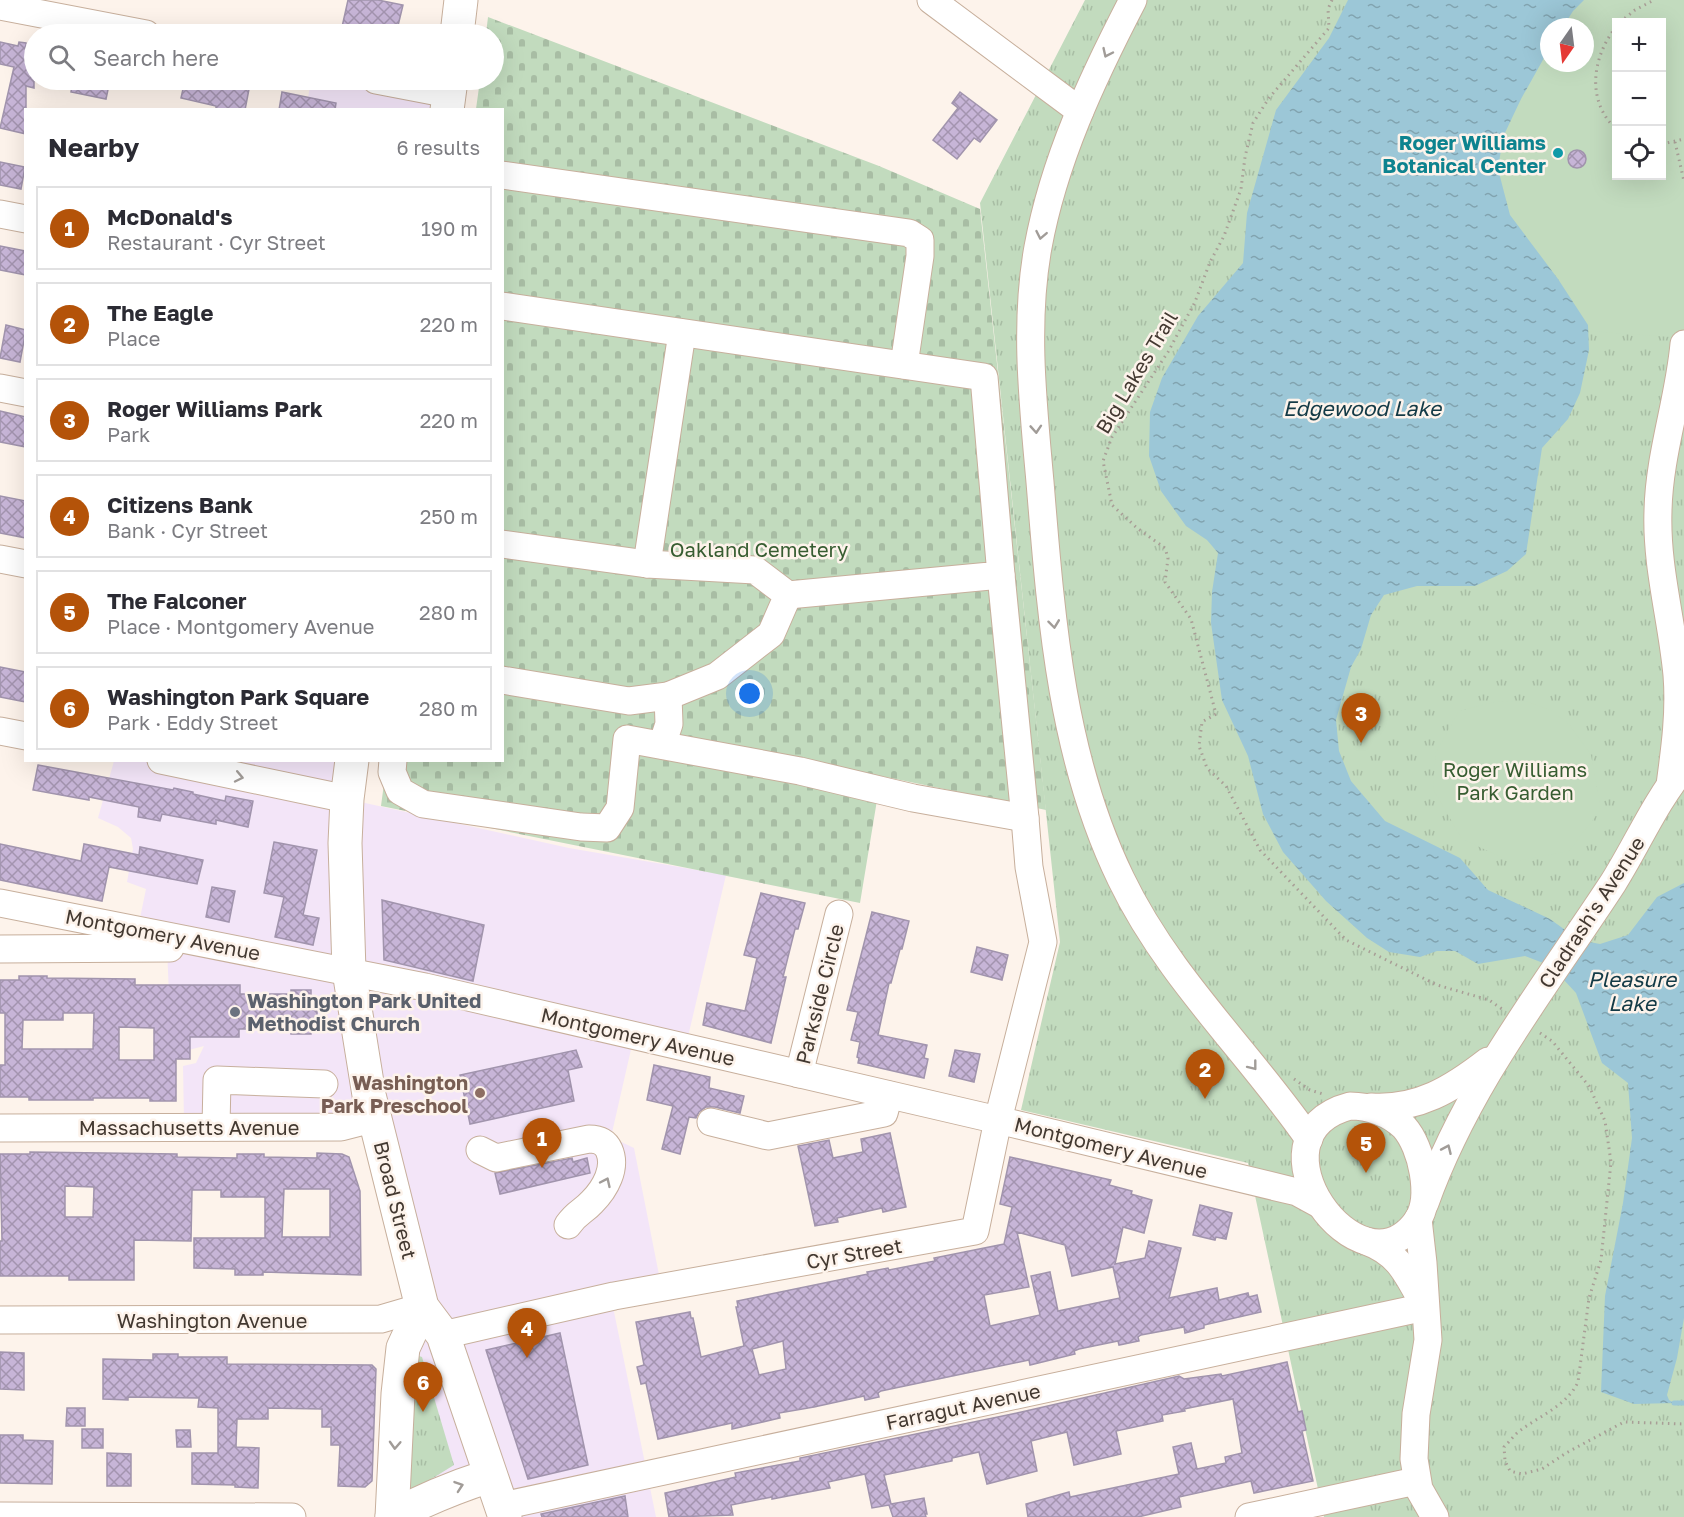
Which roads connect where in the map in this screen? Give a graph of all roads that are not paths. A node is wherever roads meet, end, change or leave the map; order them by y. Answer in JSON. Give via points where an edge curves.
{"nodes":[{"id":1,"x":461,"y":0,"type":"edge"},
{"id":2,"x":931,"y":0,"type":"edge"},
{"id":3,"x":1132,"y":0,"type":"edge"},
{"id":4,"x":0,"y":6,"type":"edge"},
{"id":5,"x":94,"y":24,"type":"edge"},
{"id":6,"x":458,"y":24,"type":"edge"},
{"id":7,"x":428,"y":90,"type":"edge"},
{"id":8,"x":449,"y":94,"type":"edge"},
{"id":9,"x":1080,"y":111,"type":"junction"},
{"id":10,"x":504,"y":176,"type":"edge"},
{"id":11,"x":0,"y":214,"type":"edge"},
{"id":12,"x":24,"y":219,"type":"edge"},
{"id":13,"x":504,"y":306,"type":"edge"},
{"id":14,"x":682,"y":333,"type":"junction"},
{"id":15,"x":1684,"y":344,"type":"edge"},
{"id":16,"x":904,"y":365,"type":"junction"},
{"id":17,"x":0,"y":388,"type":"edge"},
{"id":18,"x":24,"y":393,"type":"edge"},
{"id":19,"x":504,"y":544,"type":"edge"},
{"id":20,"x":0,"y":559,"type":"edge"},
{"id":21,"x":24,"y":564,"type":"edge"},
{"id":22,"x":647,"y":564,"type":"junction"},
{"id":23,"x":1001,"y":575,"type":"junction"},
{"id":24,"x":788,"y":595,"type":"junction"},
{"id":25,"x":504,"y":680,"type":"edge"},
{"id":26,"x":668,"y":696,"type":"junction"},
{"id":27,"x":629,"y":701,"type":"junction"},
{"id":28,"x":0,"y":731,"type":"edge"},
{"id":29,"x":24,"y":736,"type":"edge"},
{"id":30,"x":627,"y":739,"type":"junction"},
{"id":31,"x":662,"y":746,"type":"junction"},
{"id":32,"x":170,"y":762,"type":"edge"},
{"id":33,"x":352,"y":762,"type":"edge"},
{"id":34,"x":393,"y":762,"type":"edge"},
{"id":35,"x":1677,"y":776,"type":"edge"},
{"id":36,"x":346,"y":799,"type":"junction"},
{"id":37,"x":1026,"y":818,"type":"junction"},
{"id":38,"x":0,"y":903,"type":"edge"},
{"id":39,"x":839,"y":914,"type":"dead end"},
{"id":40,"x":228,"y":947,"type":"junction"},
{"id":41,"x":0,"y":949,"type":"edge"},
{"id":42,"x":349,"y":970,"type":"junction"},
{"id":43,"x":1496,"y":1055,"type":"junction"},
{"id":44,"x":800,"y":1074,"type":"junction"},
{"id":45,"x":282,"y":1082,"type":"junction"},
{"id":46,"x":324,"y":1083,"type":"dead end"},
{"id":47,"x":889,"y":1095,"type":"junction"},
{"id":48,"x":1356,"y":1106,"type":"junction"},
{"id":49,"x":376,"y":1119,"type":"junction"},
{"id":50,"x":998,"y":1120,"type":"junction"},
{"id":51,"x":711,"y":1122,"type":"dead end"},
{"id":52,"x":216,"y":1127,"type":"junction"},
{"id":53,"x":283,"y":1127,"type":"junction"},
{"id":54,"x":0,"y":1128,"type":"edge"},
{"id":55,"x":1308,"y":1146,"type":"junction"},
{"id":56,"x":480,"y":1150,"type":"dead end"},
{"id":57,"x":1273,"y":1186,"type":"junction"},
{"id":58,"x":1319,"y":1204,"type":"junction"},
{"id":59,"x":1421,"y":1211,"type":"junction"},
{"id":60,"x":568,"y":1225,"type":"dead end"},
{"id":61,"x":1362,"y":1240,"type":"junction"},
{"id":62,"x":422,"y":1307,"type":"junction"},
{"id":63,"x":1425,"y":1307,"type":"junction"},
{"id":64,"x":0,"y":1320,"type":"edge"},
{"id":65,"x":443,"y":1335,"type":"junction"},
{"id":66,"x":489,"y":1476,"type":"junction"},
{"id":67,"x":1416,"y":1481,"type":"junction"},
{"id":68,"x":503,"y":1512,"type":"edge"},
{"id":69,"x":0,"y":1516,"type":"edge"},
{"id":70,"x":292,"y":1517,"type":"edge"},
{"id":71,"x":392,"y":1517,"type":"edge"},
{"id":72,"x":1249,"y":1517,"type":"edge"},
{"id":73,"x":1435,"y":1517,"type":"edge"}],
"edges":[{"from":1,"to":6,"type":"main road"},
{"from":2,"to":9,"type":"street"},
{"from":3,"to":9,"type":"street","one_way":true},
{"from":4,"to":5,"type":"street"},
{"from":7,"to":8,"type":"street"},
{"from":9,"to":55,"type":"street","one_way":true,"via":[[1056,173],[1042,226],[1031,317],[1046,552],[1072,734],[1094,813],[1133,902],[1182,979],[1291,1114]]},
{"from":10,"to":16,"type":"street","via":[[909,233],[920,240],[920,256]]},
{"from":11,"to":12,"type":"street"},
{"from":13,"to":14,"type":"street"},
{"from":14,"to":16,"type":"street"},
{"from":14,"to":22,"type":"street"},
{"from":15,"to":35,"type":"street","via":[[1658,511],[1660,571],[1677,675]]},
{"from":16,"to":23,"type":"street","via":[[984,377]]},
{"from":17,"to":18,"type":"street"},
{"from":19,"to":22,"type":"street"},
{"from":20,"to":21,"type":"street"},
{"from":22,"to":24,"type":"street","via":[[755,570]]},
{"from":23,"to":24,"type":"street"},
{"from":23,"to":37,"type":"street"},
{"from":24,"to":26,"type":"street","via":[[771,634],[717,676]]},
{"from":25,"to":27,"type":"street"},
{"from":26,"to":27,"type":"street"},
{"from":26,"to":31,"type":"street","via":[[669,724]]},
{"from":27,"to":30,"type":"street","via":[[623,723]]},
{"from":28,"to":29,"type":"street"},
{"from":30,"to":31,"type":"street"},
{"from":30,"to":34,"type":"street","via":[[620,808],[607,828],[581,828],[423,804],[400,791],[392,772]]},
{"from":31,"to":37,"type":"street"},
{"from":32,"to":36,"type":"street","one_way":true},
{"from":33,"to":36,"type":"main road","name":"Broad Street"},
{"from":35,"to":43,"type":"street","name":"Cladrash's Avenue","via":[[1614,882]]},
{"from":36,"to":42,"type":"main road","name":"Broad Street"},
{"from":37,"to":50,"type":"street","name":"Cyr Street","via":[[1029,867],[1043,942]]},
{"from":38,"to":40,"type":"street","name":"Montgomery Avenue"},
{"from":39,"to":44,"type":"street","name":"Parkside Circle"},
{"from":40,"to":41,"type":"street"},
{"from":40,"to":42,"type":"street","name":"Montgomery Avenue"},
{"from":42,"to":44,"type":"street","name":"Montgomery Avenue"},
{"from":42,"to":49,"type":"main road","name":"Broad Street"},
{"from":43,"to":48,"type":"street","name":"Cladrash's Avenue","via":[[1453,1087],[1426,1100],[1396,1107]]},
{"from":59,"to":43,"type":"street","name":"Cladrash's Avenue","one_way":true,"via":[[1453,1136]]},
{"from":44,"to":47,"type":"street","name":"Montgomery Avenue"},
{"from":45,"to":46,"type":"street"},
{"from":45,"to":52,"type":"street","via":[[217,1080]]},
{"from":45,"to":53,"type":"street"},
{"from":47,"to":50,"type":"street","name":"Montgomery Avenue"},
{"from":47,"to":51,"type":"street","via":[[884,1113],[768,1136]]},
{"from":48,"to":55,"type":"street","via":[[1329,1114],[1317,1126]]},
{"from":48,"to":59,"type":"street","via":[[1384,1113],[1408,1132],[1422,1169]]},
{"from":49,"to":53,"type":"street","name":"Massachusetts Avenue","via":[[341,1127]]},
{"from":49,"to":62,"type":"main road","name":"Broad Street"},
{"from":50,"to":57,"type":"street","name":"Montgomery Avenue"},
{"from":50,"to":65,"type":"street","name":"Cyr Street","via":[[975,1231],[614,1296]]},
{"from":52,"to":53,"type":"street","name":"Massachusetts Avenue"},
{"from":52,"to":54,"type":"street","name":"Massachusetts Avenue"},
{"from":55,"to":57,"type":"street","via":[[1294,1176]]},
{"from":55,"to":58,"type":"street","via":[[1308,1178]]},
{"from":60,"to":56,"type":"street","one_way":true,"via":[[591,1204],[609,1177],[612,1166],[606,1145],[589,1139],[496,1158]]},
{"from":57,"to":58,"type":"street","name":"Montgomery Avenue","via":[[1303,1194]]},
{"from":58,"to":61,"type":"street","via":[[1336,1224]]},
{"from":59,"to":61,"type":"street","via":[[1407,1232],[1394,1239],[1375,1243]]},
{"from":59,"to":63,"type":"street"},
{"from":61,"to":63,"type":"street","via":[[1396,1259]]},
{"from":62,"to":64,"type":"street","name":"Washington Avenue","via":[[381,1319]]},
{"from":62,"to":65,"type":"main road","name":"Broad Street"},
{"from":62,"to":71,"type":"main road","one_way":true,"via":[[403,1348]]},
{"from":63,"to":67,"type":"street","via":[[1428,1340],[1414,1433]]},
{"from":63,"to":68,"type":"street","name":"Farragut Avenue"},
{"from":65,"to":66,"type":"main road","name":"Broad Street"},
{"from":66,"to":68,"type":"main road","name":"Broad Street"},
{"from":71,"to":66,"type":"main road","one_way":true,"via":[[426,1499]]},
{"from":67,"to":72,"type":"street"},
{"from":67,"to":73,"type":"street"},
{"from":69,"to":70,"type":"street"}]}
